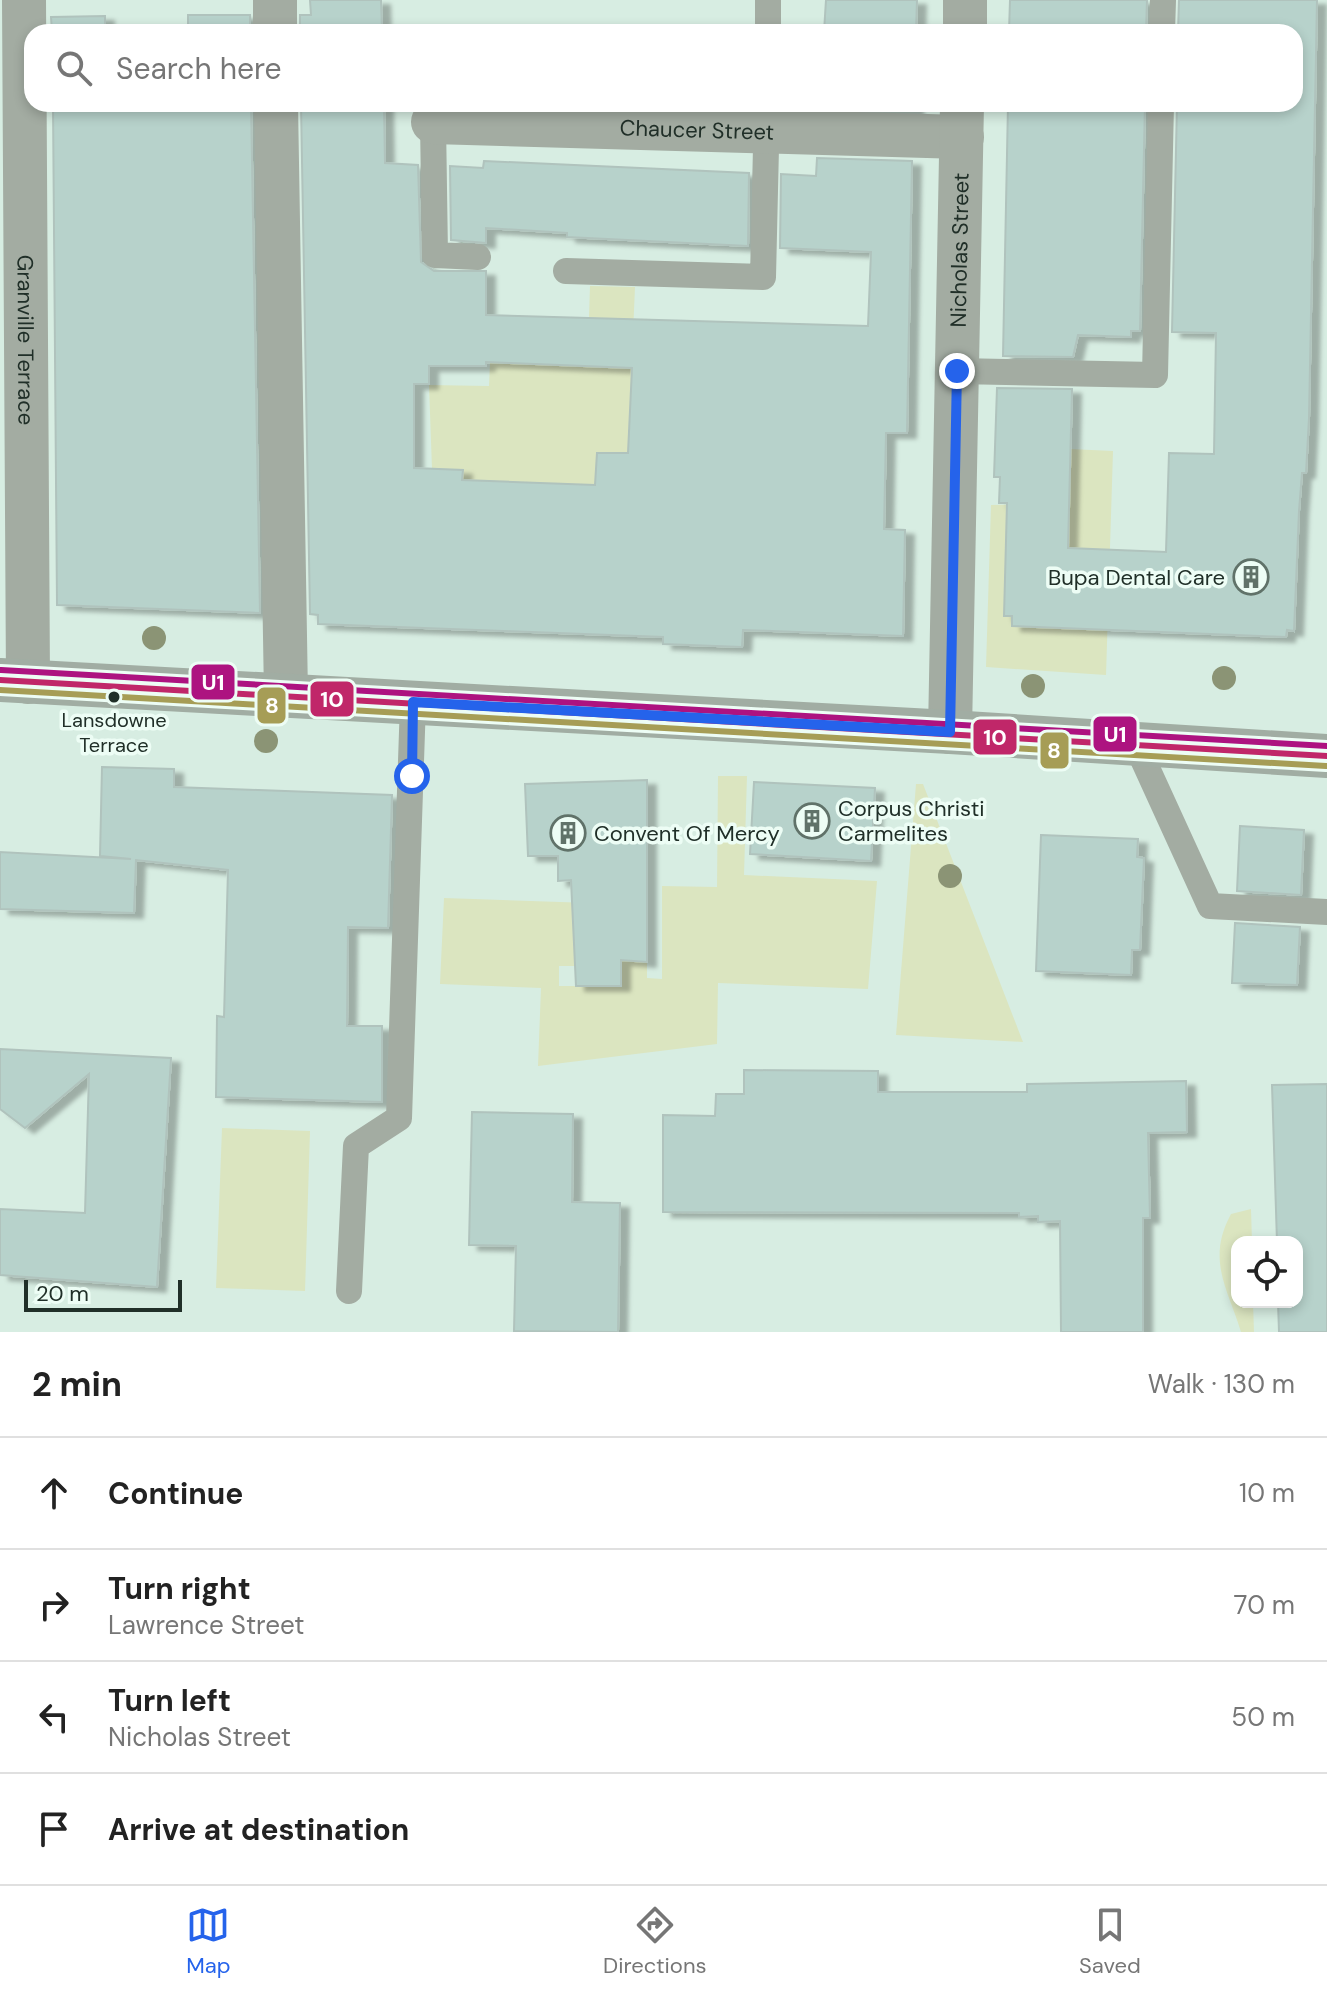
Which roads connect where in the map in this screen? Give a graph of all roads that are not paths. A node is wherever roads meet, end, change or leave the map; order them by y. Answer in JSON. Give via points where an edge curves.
{"nodes":[{"id":1,"x":24,"y":0,"type":"edge"},
{"id":2,"x":275,"y":0,"type":"edge"},
{"id":3,"x":768,"y":0,"type":"edge"},
{"id":4,"x":965,"y":0,"type":"edge"},
{"id":5,"x":1163,"y":0,"type":"edge"},
{"id":6,"x":275,"y":24,"type":"edge"},
{"id":7,"x":768,"y":24,"type":"edge"},
{"id":8,"x":965,"y":24,"type":"edge"},
{"id":9,"x":1162,"y":24,"type":"edge"},
{"id":10,"x":276,"y":112,"type":"edge"},
{"id":11,"x":1161,"y":112,"type":"edge"},
{"id":12,"x":767,"y":117,"type":"edge"},
{"id":13,"x":962,"y":120,"type":"edge"},
{"id":14,"x":433,"y":122,"type":"joint"},
{"id":15,"x":478,"y":257,"type":"dead end"},
{"id":16,"x":566,"y":271,"type":"dead end"},
{"id":17,"x":957,"y":371,"type":"junction"},
{"id":18,"x":14,"y":681,"type":"edge"},
{"id":19,"x":286,"y":695,"type":"junction"},
{"id":20,"x":413,"y":702,"type":"junction"},
{"id":21,"x":950,"y":732,"type":"junction"},
{"id":22,"x":1136,"y":744,"type":"junction"},
{"id":23,"x":1327,"y":756,"type":"edge"},
{"id":24,"x":1327,"y":912,"type":"edge"},
{"id":25,"x":349,"y":1291,"type":"dead end"}],
"edges":[{"from":1,"to":18,"type":"street","name":"Granville Terrace"},
{"from":2,"to":6,"type":"street"},
{"from":3,"to":7,"type":"lane"},
{"from":4,"to":8,"type":"street"},
{"from":5,"to":9,"type":"lane"},
{"from":10,"to":19,"type":"street"},
{"from":11,"to":17,"type":"lane","via":[[1155,375]]},
{"from":12,"to":13,"type":"street","name":"Chaucer Street"},
{"from":12,"to":14,"type":"street","name":"Chaucer Street"},
{"from":12,"to":16,"type":"lane","via":[[763,277]]},
{"from":13,"to":17,"type":"street","name":"Nicholas Street"},
{"from":14,"to":15,"type":"lane","via":[[435,255]]},
{"from":17,"to":21,"type":"street","name":"Nicholas Street"},
{"from":18,"to":19,"type":"main road"},
{"from":19,"to":20,"type":"main road"},
{"from":20,"to":21,"type":"main road"},
{"from":20,"to":25,"type":"lane","via":[[399,1118],[356,1146]]},
{"from":21,"to":22,"type":"main road"},
{"from":22,"to":23,"type":"main road"},
{"from":22,"to":24,"type":"lane","via":[[1210,906]]}]}
